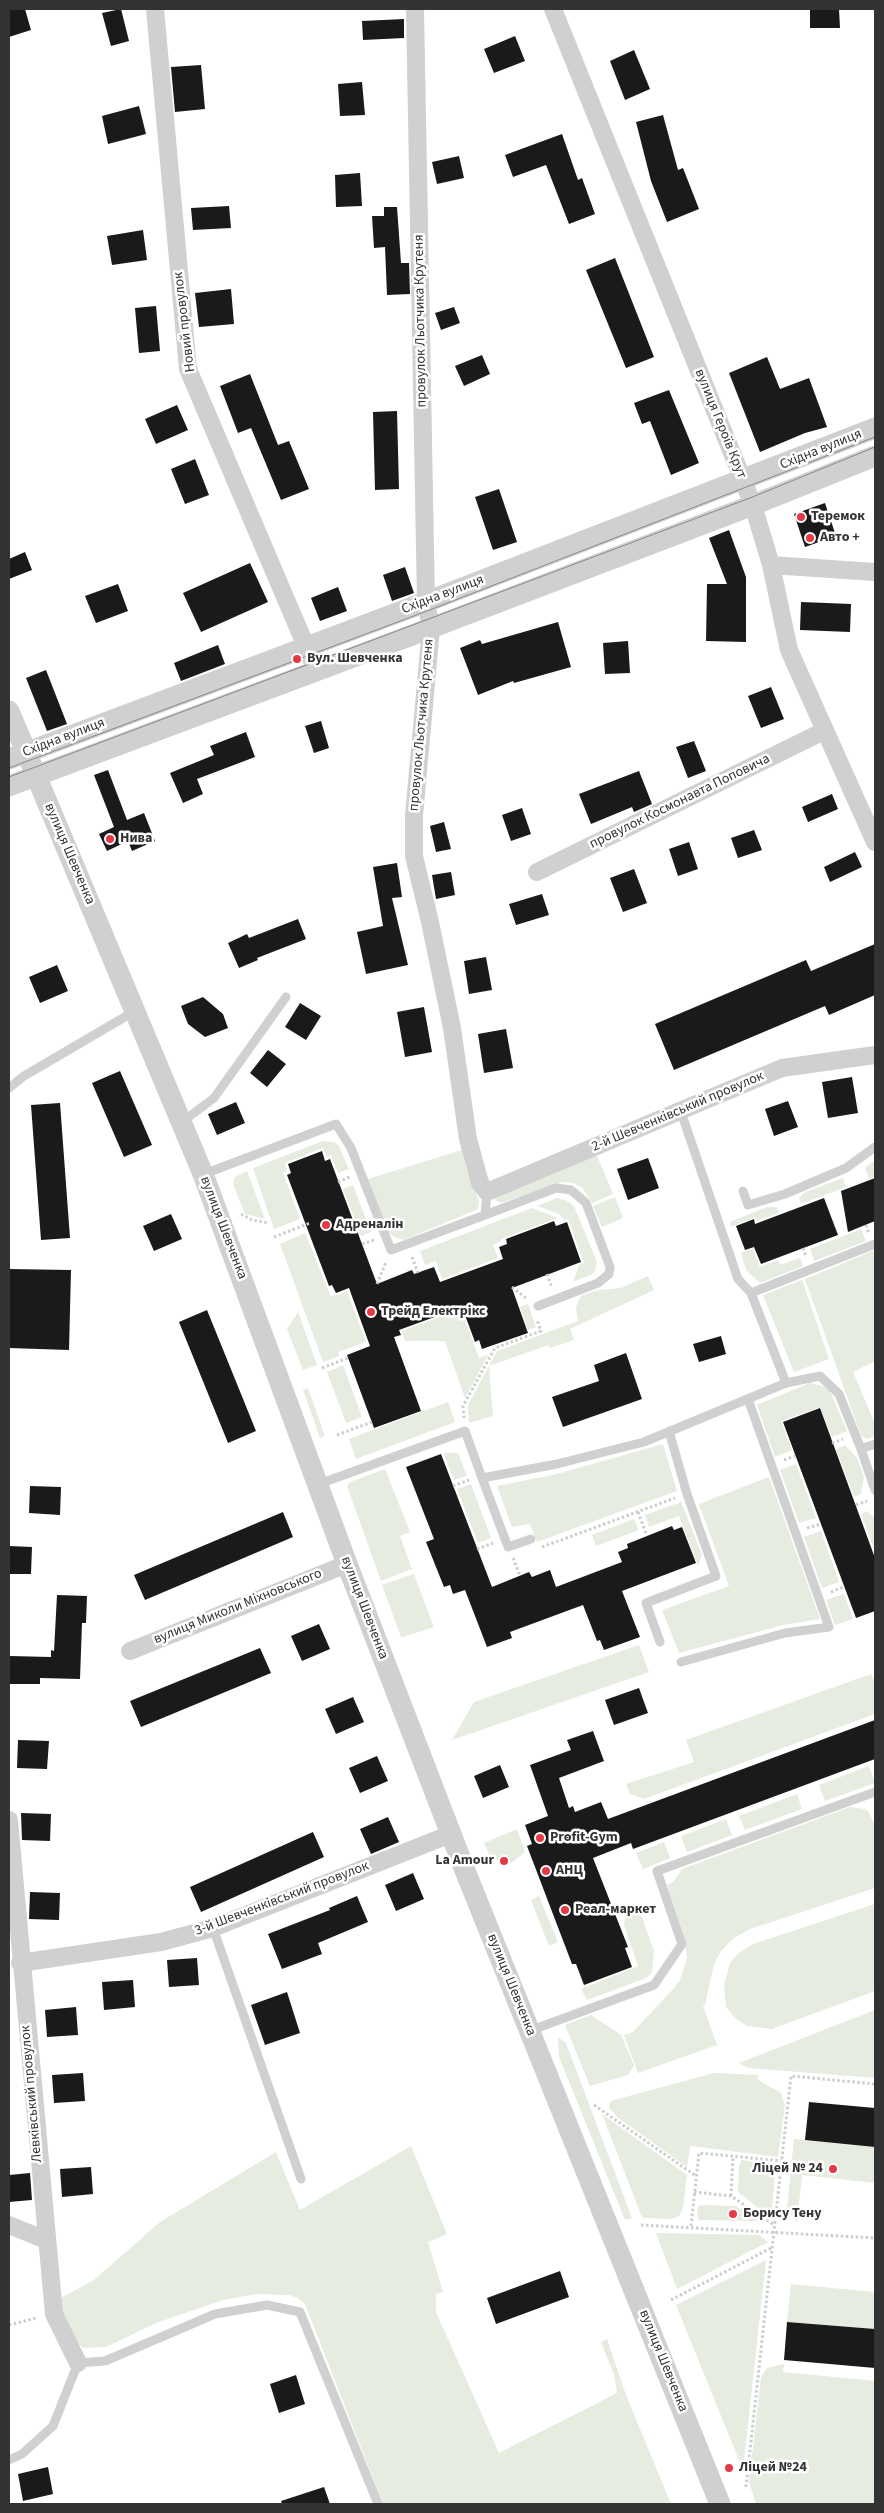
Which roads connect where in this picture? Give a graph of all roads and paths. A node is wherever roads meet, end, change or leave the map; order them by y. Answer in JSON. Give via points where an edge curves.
{"nodes":[{"id":1,"x":155,"y":9,"type":"edge"},
{"id":2,"x":415,"y":9,"type":"edge"},
{"id":3,"x":553,"y":9,"type":"edge"},
{"id":4,"x":875,"y":428,"type":"edge"},
{"id":5,"x":875,"y":456,"type":"edge"},
{"id":6,"x":743,"y":481,"type":"junction"},
{"id":7,"x":752,"y":505,"type":"junction"},
{"id":8,"x":771,"y":565,"type":"junction"},
{"id":9,"x":875,"y":572,"type":"edge"},
{"id":10,"x":426,"y":602,"type":"junction"},
{"id":11,"x":431,"y":628,"type":"junction"},
{"id":12,"x":307,"y":646,"type":"junction"},
{"id":13,"x":316,"y":670,"type":"junction"},
{"id":14,"x":9,"y":711,"type":"edge"},
{"id":15,"x":824,"y":731,"type":"junction"},
{"id":16,"x":17,"y":756,"type":"edge"},
{"id":17,"x":36,"y":775,"type":"junction"},
{"id":18,"x":9,"y":786,"type":"edge"},
{"id":19,"x":875,"y":842,"type":"edge"},
{"id":20,"x":537,"y":872,"type":"dead end"},
{"id":21,"x":286,"y":997,"type":"dead end"},
{"id":22,"x":135,"y":1011,"type":"junction"},
{"id":23,"x":875,"y":1054,"type":"edge"},
{"id":24,"x":9,"y":1088,"type":"edge"},
{"id":25,"x":681,"y":1112,"type":"junction"},
{"id":26,"x":182,"y":1122,"type":"junction"},
{"id":27,"x":875,"y":1147,"type":"edge"},
{"id":28,"x":203,"y":1174,"type":"junction"},
{"id":29,"x":742,"y":1191,"type":"dead end"},
{"id":30,"x":486,"y":1192,"type":"junction"},
{"id":31,"x":485,"y":1215,"type":"junction"},
{"id":32,"x":310,"y":1223,"type":"dead end"},
{"id":33,"x":274,"y":1237,"type":"dead end"},
{"id":34,"x":875,"y":1244,"type":"edge"},
{"id":35,"x":391,"y":1250,"type":"junction"},
{"id":36,"x":377,"y":1284,"type":"dead end"},
{"id":37,"x":512,"y":1288,"type":"dead end"},
{"id":38,"x":751,"y":1293,"type":"junction"},
{"id":39,"x":538,"y":1306,"type":"joint"},
{"id":40,"x":348,"y":1358,"type":"dead end"},
{"id":41,"x":322,"y":1368,"type":"dead end"},
{"id":42,"x":786,"y":1383,"type":"junction"},
{"id":43,"x":748,"y":1399,"type":"junction"},
{"id":44,"x":372,"y":1422,"type":"dead end"},
{"id":45,"x":669,"y":1431,"type":"junction"},
{"id":46,"x":337,"y":1435,"type":"dead end"},
{"id":47,"x":875,"y":1444,"type":"edge"},
{"id":48,"x":861,"y":1449,"type":"junction"},
{"id":49,"x":482,"y":1478,"type":"junction"},
{"id":50,"x":319,"y":1484,"type":"junction"},
{"id":51,"x":875,"y":1490,"type":"edge"},
{"id":52,"x":687,"y":1494,"type":"junction"},
{"id":53,"x":638,"y":1512,"type":"junction"},
{"id":54,"x":648,"y":1536,"type":"dead end"},
{"id":55,"x":531,"y":1539,"type":"joint"},
{"id":56,"x":347,"y":1564,"type":"junction"},
{"id":57,"x":660,"y":1642,"type":"dead end"},
{"id":58,"x":130,"y":1651,"type":"dead end"},
{"id":59,"x":682,"y":1662,"type":"dead end"},
{"id":60,"x":875,"y":1792,"type":"edge"},
{"id":61,"x":9,"y":1820,"type":"edge"},
{"id":62,"x":451,"y":1834,"type":"junction"},
{"id":63,"x":213,"y":1928,"type":"junction"},
{"id":64,"x":20,"y":1963,"type":"junction"},
{"id":65,"x":529,"y":2031,"type":"junction"},
{"id":66,"x":875,"y":2084,"type":"edge"},
{"id":67,"x":594,"y":2106,"type":"dead end"},
{"id":68,"x":733,"y":2157,"type":"junction"},
{"id":69,"x":782,"y":2161,"type":"junction"},
{"id":70,"x":696,"y":2176,"type":"junction"},
{"id":71,"x":301,"y":2179,"type":"dead end"},
{"id":72,"x":694,"y":2192,"type":"junction"},
{"id":73,"x":731,"y":2196,"type":"junction"},
{"id":74,"x":9,"y":2225,"type":"edge"},
{"id":75,"x":641,"y":2225,"type":"dead end"},
{"id":76,"x":691,"y":2226,"type":"junction"},
{"id":77,"x":774,"y":2226,"type":"junction"},
{"id":78,"x":774,"y":2231,"type":"junction"},
{"id":79,"x":875,"y":2238,"type":"edge"},
{"id":80,"x":46,"y":2240,"type":"junction"},
{"id":81,"x":772,"y":2248,"type":"junction"},
{"id":82,"x":671,"y":2300,"type":"dead end"},
{"id":83,"x":54,"y":2314,"type":"junction"},
{"id":84,"x":9,"y":2326,"type":"edge"},
{"id":85,"x":78,"y":2363,"type":"junction"},
{"id":86,"x":9,"y":2460,"type":"edge"},
{"id":87,"x":746,"y":2486,"type":"dead end"},
{"id":88,"x":378,"y":2504,"type":"edge"},
{"id":89,"x":720,"y":2504,"type":"edge"}],
"edges":[{"from":1,"to":12,"type":"street","name":"Новий провулок","via":[[188,369]]},
{"from":2,"to":10,"type":"street","name":"провулок Льотчика Крутеня"},
{"from":3,"to":6,"type":"street","name":"вулиця Героїв Крут"},
{"from":4,"to":6,"type":"street","name":"Східна вулиця"},
{"from":5,"to":7,"type":"street","name":"Східна вулиця"},
{"from":6,"to":7,"type":"street","name":"вулиця Героїв Крут"},
{"from":6,"to":10,"type":"street","name":"Східна вулиця"},
{"from":7,"to":8,"type":"street","name":"вулиця Героїв Крут"},
{"from":7,"to":11,"type":"street","name":"Східна вулиця"},
{"from":8,"to":9,"type":"street"},
{"from":8,"to":15,"type":"street","name":"вулиця Героїв Крут","via":[[789,650]]},
{"from":10,"to":11,"type":"street","name":"провулок Льотчика Крутеня"},
{"from":10,"to":12,"type":"street","name":"Східна вулиця"},
{"from":11,"to":13,"type":"street","name":"Східна вулиця"},
{"from":11,"to":30,"type":"street","name":"провулок Льотчика Крутеня","via":[[414,815],[414,856],[452,1028],[468,1139],[480,1183]]},
{"from":12,"to":13,"type":"street","name":"Новий провулок"},
{"from":12,"to":16,"type":"street","name":"Східна вулиця"},
{"from":13,"to":17,"type":"street","name":"Східна вулиця"},
{"from":14,"to":16,"type":"street","name":"вулиця Шевченка"},
{"from":15,"to":19,"type":"street","name":"вулиця Героїв Крут"},
{"from":15,"to":20,"type":"street","name":"провулок Космонавта Поповича"},
{"from":16,"to":17,"type":"street","name":"вулиця Шевченка"},
{"from":17,"to":18,"type":"street","name":"Східна вулиця"},
{"from":17,"to":22,"type":"street","name":"вулиця Шевченка"},
{"from":21,"to":26,"type":"lane","via":[[214,1098]]},
{"from":22,"to":24,"type":"lane"},
{"from":22,"to":26,"type":"street","name":"вулиця Шевченка"},
{"from":23,"to":25,"type":"street","name":"2-й Шевченківський провулок","via":[[782,1068]]},
{"from":25,"to":30,"type":"street","name":"2-й Шевченківський провулок"},
{"from":25,"to":38,"type":"lane","via":[[738,1279]]},
{"from":26,"to":28,"type":"street","name":"вулиця Шевченка"},
{"from":27,"to":29,"type":"lane","via":[[846,1168],[785,1194],[748,1205]]},
{"from":28,"to":35,"type":"lane","via":[[336,1124],[351,1148]]},
{"from":28,"to":50,"type":"street","name":"вулиця Шевченка"},
{"from":30,"to":31,"type":"lane"},
{"from":31,"to":35,"type":"lane"},
{"from":31,"to":39,"type":"lane","via":[[556,1188],[571,1190],[586,1203],[610,1268],[609,1274],[598,1283]]},
{"from":32,"to":33,"type":"path"},
{"from":34,"to":38,"type":"lane"},
{"from":35,"to":36,"type":"path"},
{"from":37,"to":39,"type":"path"},
{"from":38,"to":42,"type":"lane"},
{"from":40,"to":41,"type":"path"},
{"from":42,"to":43,"type":"lane"},
{"from":42,"to":48,"type":"lane","via":[[820,1376],[839,1394]]},
{"from":43,"to":45,"type":"lane"},
{"from":43,"to":59,"type":"lane","via":[[829,1628],[785,1633]]},
{"from":44,"to":46,"type":"path"},
{"from":45,"to":49,"type":"lane","via":[[644,1442],[557,1464]]},
{"from":45,"to":52,"type":"lane"},
{"from":47,"to":48,"type":"lane"},
{"from":48,"to":51,"type":"lane"},
{"from":49,"to":50,"type":"lane","via":[[465,1431]]},
{"from":49,"to":55,"type":"lane","via":[[508,1547]]},
{"from":50,"to":56,"type":"street","name":"вулиця Шевченка"},
{"from":52,"to":53,"type":"path"},
{"from":52,"to":57,"type":"lane","via":[[716,1576],[646,1603]]},
{"from":53,"to":54,"type":"path"},
{"from":53,"to":55,"type":"path","via":[[535,1549]]},
{"from":56,"to":58,"type":"street","name":"вулиця Миколи Міхновського"},
{"from":56,"to":62,"type":"street","name":"вулиця Шевченка"},
{"from":60,"to":65,"type":"lane","via":[[656,1871],[682,1944],[654,1985]]},
{"from":61,"to":64,"type":"street","name":"Левківський провулок"},
{"from":62,"to":63,"type":"street","name":"3-й Шевченківський провулок"},
{"from":62,"to":65,"type":"street","name":"вулиця Шевченка"},
{"from":63,"to":64,"type":"street","name":"3-й Шевченківський провулок","via":[[161,1942]]},
{"from":63,"to":71,"type":"lane"},
{"from":64,"to":80,"type":"street","name":"Левківський провулок"},
{"from":65,"to":89,"type":"street","name":"вулиця Шевченка"},
{"from":66,"to":69,"type":"path","via":[[791,2076]]},
{"from":67,"to":70,"type":"path"},
{"from":68,"to":69,"type":"path"},
{"from":68,"to":70,"type":"path","via":[[699,2153]]},
{"from":68,"to":73,"type":"path"},
{"from":69,"to":77,"type":"path"},
{"from":70,"to":72,"type":"path"},
{"from":72,"to":73,"type":"path"},
{"from":72,"to":76,"type":"path"},
{"from":73,"to":77,"type":"path"},
{"from":74,"to":80,"type":"street"},
{"from":75,"to":76,"type":"path"},
{"from":76,"to":78,"type":"path"},
{"from":77,"to":78,"type":"path"},
{"from":78,"to":79,"type":"path"},
{"from":78,"to":81,"type":"path"},
{"from":80,"to":83,"type":"street","name":"Левківський провулок"},
{"from":81,"to":82,"type":"path"},
{"from":81,"to":87,"type":"path"},
{"from":83,"to":84,"type":"path"},
{"from":83,"to":85,"type":"street","name":"Левківський провулок"},
{"from":85,"to":86,"type":"lane","via":[[53,2426],[22,2454]]},
{"from":85,"to":88,"type":"lane","via":[[105,2361],[215,2314],[267,2305],[300,2312]]}]}
